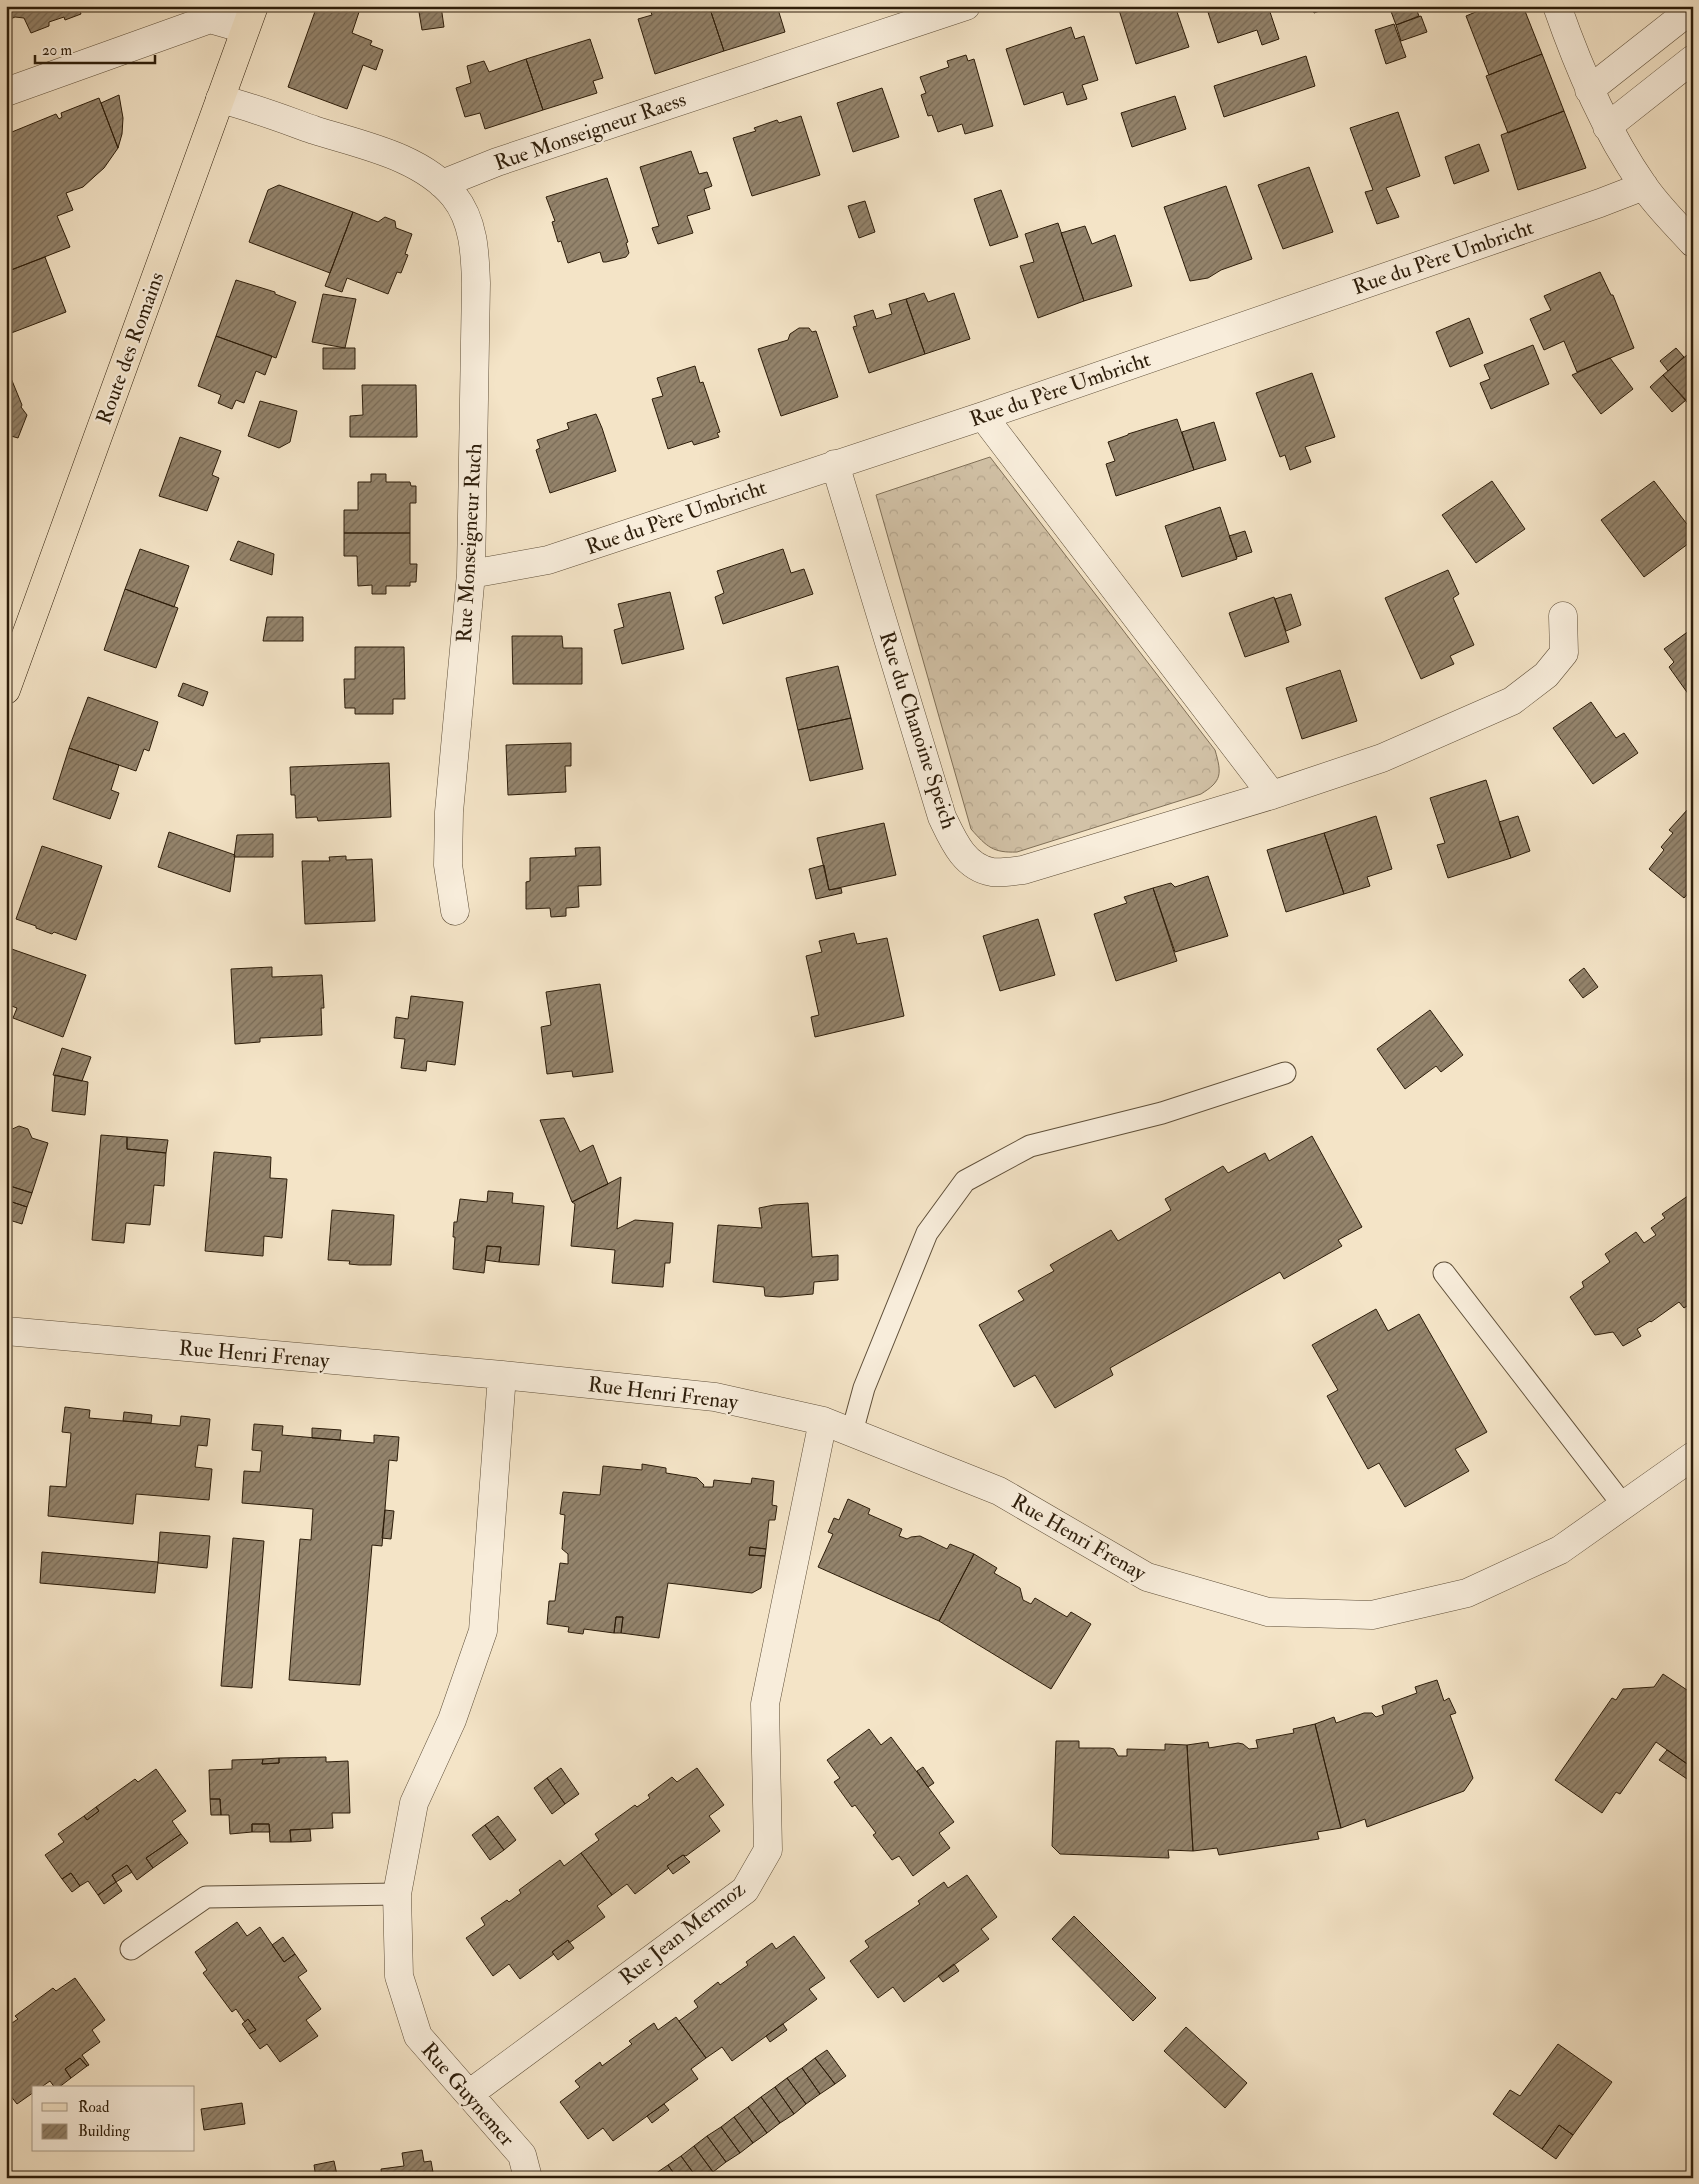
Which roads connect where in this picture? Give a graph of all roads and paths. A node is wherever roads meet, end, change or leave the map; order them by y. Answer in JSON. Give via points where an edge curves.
{"nodes":[{"id":1,"x":966,"y":6,"type":"edge"},
{"id":2,"x":1557,"y":6,"type":"edge"},
{"id":3,"x":1693,"y":8,"type":"edge"},
{"id":4,"x":250,"y":18,"type":"edge"},
{"id":5,"x":1693,"y":59,"type":"edge"},
{"id":6,"x":1589,"y":90,"type":"junction"},
{"id":7,"x":6,"y":92,"type":"edge"},
{"id":8,"x":220,"y":99,"type":"junction"},
{"id":9,"x":1608,"y":127,"type":"junction"},
{"id":10,"x":442,"y":184,"type":"junction"},
{"id":11,"x":1644,"y":186,"type":"junction"},
{"id":12,"x":1693,"y":243,"type":"edge"},
{"id":13,"x":983,"y":416,"type":"junction"},
{"id":14,"x":835,"y":464,"type":"junction"},
{"id":15,"x":471,"y":574,"type":"junction"},
{"id":16,"x":1563,"y":616,"type":"dead end"},
{"id":17,"x":6,"y":690,"type":"edge"},
{"id":18,"x":1272,"y":795,"type":"junction"},
{"id":19,"x":455,"y":910,"type":"dead end"},
{"id":20,"x":1284,"y":1073,"type":"dead end"},
{"id":21,"x":1444,"y":1273,"type":"dead end"},
{"id":22,"x":6,"y":1332,"type":"edge"},
{"id":23,"x":502,"y":1375,"type":"junction"},
{"id":24,"x":823,"y":1421,"type":"junction"},
{"id":25,"x":852,"y":1432,"type":"junction"},
{"id":26,"x":1693,"y":1456,"type":"edge"},
{"id":27,"x":1622,"y":1505,"type":"junction"},
{"id":28,"x":397,"y":1894,"type":"junction"},
{"id":29,"x":131,"y":1949,"type":"dead end"},
{"id":30,"x":469,"y":2094,"type":"junction"},
{"id":31,"x":528,"y":2178,"type":"edge"}],
"edges":[{"from":1,"to":10,"type":"street","name":"Rue Monseigneur Raess","via":[[497,162]]},
{"from":2,"to":6,"type":"street"},
{"from":3,"to":6,"type":"street"},
{"from":4,"to":7,"type":"street","via":[[210,18]]},
{"from":4,"to":8,"type":"main road","name":"Route des Romains"},
{"from":5,"to":9,"type":"street"},
{"from":6,"to":9,"type":"street"},
{"from":8,"to":10,"type":"street","via":[[404,160]]},
{"from":8,"to":17,"type":"main road","name":"Route des Romains"},
{"from":9,"to":11,"type":"street"},
{"from":10,"to":15,"type":"street","name":"Rue Monseigneur Ruch","via":[[455,197],[468,220],[475,249]]},
{"from":11,"to":12,"type":"street"},
{"from":11,"to":13,"type":"street","name":"Rue du Père Umbricht"},
{"from":13,"to":14,"type":"street","name":"Rue du Père Umbricht"},
{"from":13,"to":18,"type":"street"},
{"from":14,"to":15,"type":"street","name":"Rue du Père Umbricht","via":[[548,560]]},
{"from":14,"to":18,"type":"street","name":"Rue du Chanoine Speich","via":[[942,817],[956,846],[970,863],[992,872],[1023,870]]},
{"from":15,"to":19,"type":"street","name":"Rue Monseigneur Ruch","via":[[449,812],[448,865]]},
{"from":16,"to":18,"type":"street","name":"Rue du Chanoine Speich","via":[[1564,653],[1546,675],[1512,700],[1382,758]]},
{"from":20,"to":25,"type":"lane","via":[[1162,1113],[1030,1146],[966,1181],[927,1233],[864,1388]]},
{"from":21,"to":27,"type":"lane"},
{"from":22,"to":23,"type":"street","name":"Rue Henri Frenay"},
{"from":23,"to":24,"type":"street","name":"Rue Henri Frenay","via":[[716,1397]]},
{"from":23,"to":28,"type":"street","name":"Rue Guynemer","via":[[483,1631],[452,1720],[414,1803]]},
{"from":24,"to":25,"type":"street","name":"Rue Henri Frenay"},
{"from":24,"to":30,"type":"street","name":"Rue Jean Mermoz","via":[[765,1704],[768,1850],[745,1890]]},
{"from":25,"to":27,"type":"street","name":"Rue Henri Frenay","via":[[999,1491],[1147,1577],[1268,1612],[1372,1615],[1467,1593],[1560,1550]]},
{"from":26,"to":27,"type":"street","name":"Rue Henri Frenay"},
{"from":28,"to":29,"type":"lane","via":[[206,1897]]},
{"from":28,"to":30,"type":"street","name":"Rue Guynemer","via":[[399,1976],[418,2036]]},
{"from":30,"to":31,"type":"street","name":"Rue Guynemer","via":[[522,2155]]}]}
